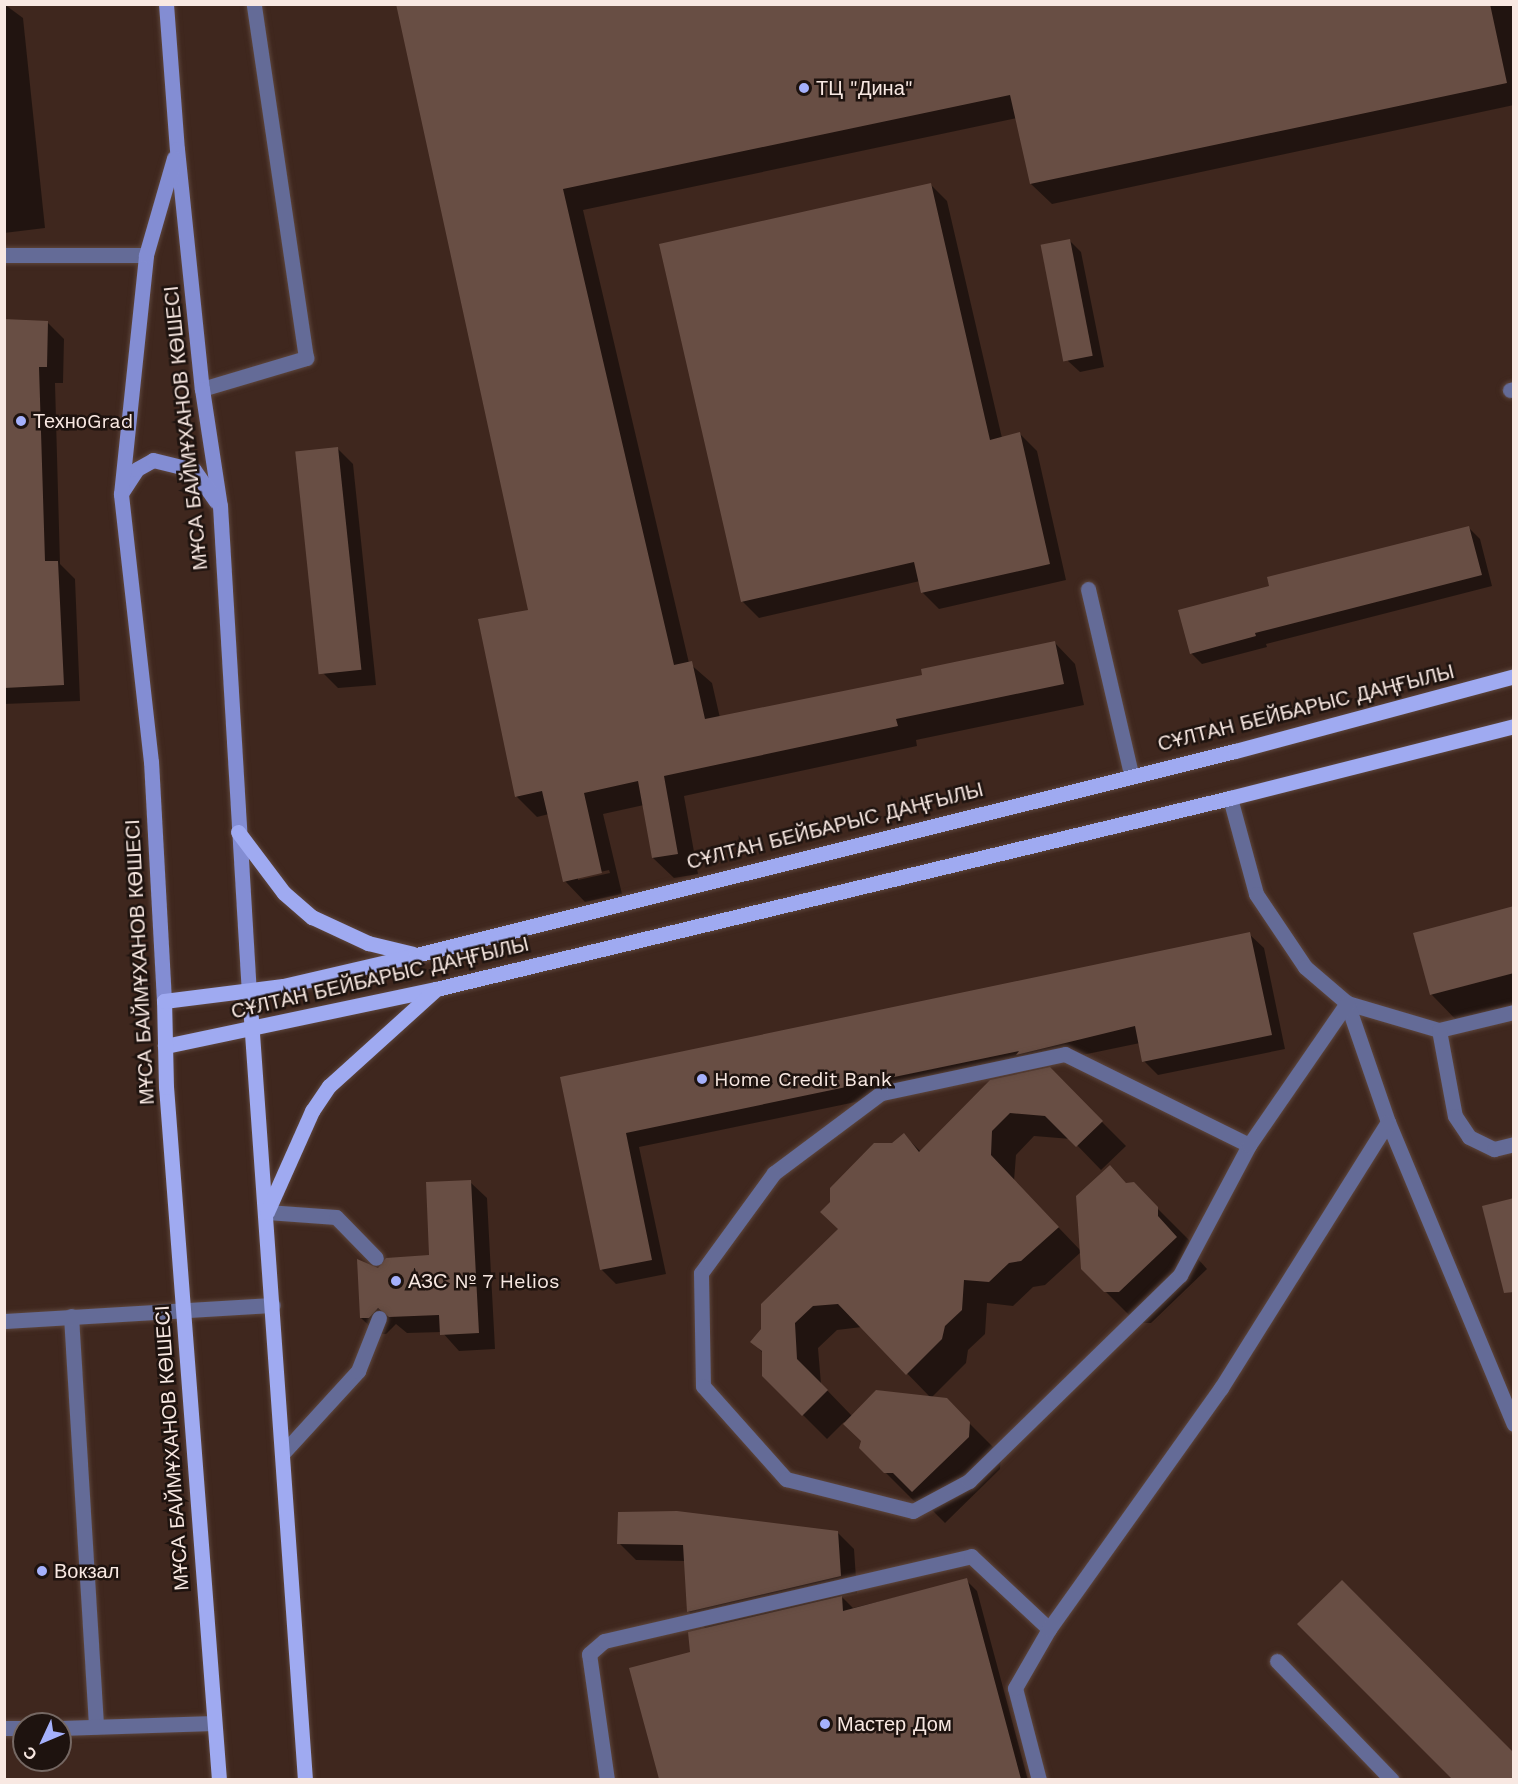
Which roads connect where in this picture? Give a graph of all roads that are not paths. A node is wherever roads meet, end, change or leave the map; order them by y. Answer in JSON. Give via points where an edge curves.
{"nodes":[{"id":1,"x":166,"y":4,"type":"edge"},
{"id":2,"x":254,"y":4,"type":"edge"},
{"id":3,"x":177,"y":149,"type":"junction"},
{"id":4,"x":4,"y":255,"type":"edge"},
{"id":5,"x":146,"y":255,"type":"junction"},
{"id":6,"x":202,"y":389,"type":"junction"},
{"id":7,"x":120,"y":494,"type":"junction"},
{"id":8,"x":220,"y":506,"type":"junction"},
{"id":9,"x":1088,"y":589,"type":"dead end"},
{"id":10,"x":1514,"y":676,"type":"edge"},
{"id":11,"x":1514,"y":726,"type":"edge"},
{"id":12,"x":1131,"y":774,"type":"junction"},
{"id":13,"x":1230,"y":798,"type":"junction"},
{"id":14,"x":238,"y":832,"type":"junction"},
{"id":15,"x":416,"y":955,"type":"junction"},
{"id":16,"x":436,"y":989,"type":"junction"},
{"id":17,"x":249,"y":991,"type":"junction"},
{"id":18,"x":164,"y":1001,"type":"junction"},
{"id":19,"x":1347,"y":1003,"type":"junction"},
{"id":20,"x":1514,"y":1012,"type":"edge"},
{"id":21,"x":250,"y":1030,"type":"junction"},
{"id":22,"x":1438,"y":1030,"type":"junction"},
{"id":23,"x":165,"y":1046,"type":"junction"},
{"id":24,"x":1388,"y":1122,"type":"junction"},
{"id":25,"x":1514,"y":1144,"type":"edge"},
{"id":26,"x":1250,"y":1145,"type":"junction"},
{"id":27,"x":267,"y":1212,"type":"junction"},
{"id":28,"x":376,"y":1258,"type":"dead end"},
{"id":29,"x":273,"y":1305,"type":"junction"},
{"id":30,"x":183,"y":1309,"type":"junction"},
{"id":31,"x":71,"y":1316,"type":"junction"},
{"id":32,"x":379,"y":1318,"type":"dead end"},
{"id":33,"x":4,"y":1321,"type":"edge"},
{"id":34,"x":1514,"y":1424,"type":"edge"},
{"id":35,"x":282,"y":1454,"type":"junction"},
{"id":36,"x":1049,"y":1629,"type":"junction"},
{"id":37,"x":1277,"y":1661,"type":"dead end"},
{"id":38,"x":214,"y":1723,"type":"junction"},
{"id":39,"x":96,"y":1726,"type":"junction"},
{"id":40,"x":72,"y":1727,"type":"edge"},
{"id":41,"x":219,"y":1779,"type":"edge"},
{"id":42,"x":305,"y":1779,"type":"edge"},
{"id":43,"x":607,"y":1779,"type":"edge"},
{"id":44,"x":1039,"y":1779,"type":"edge"},
{"id":45,"x":1392,"y":1779,"type":"edge"}],
"edges":[{"from":1,"to":3,"type":"main road","name":"МҰСА БАЙМҰХАНОВ КӨШЕСІ"},
{"from":2,"to":6,"type":"lane","via":[[306,358]]},
{"from":3,"to":5,"type":"main road","name":"МҰСА БАЙМҰХАНОВ КӨШЕСІ"},
{"from":3,"to":6,"type":"main road","name":"МҰСА БАЙМҰХАНОВ КӨШЕСІ"},
{"from":4,"to":5,"type":"lane"},
{"from":5,"to":7,"type":"main road","name":"МҰСА БАЙМҰХАНОВ КӨШЕСІ"},
{"from":6,"to":8,"type":"main road","name":"МҰСА БАЙМҰХАНОВ КӨШЕСІ"},
{"from":7,"to":8,"type":"main road","via":[[137,470],[153,460],[194,470]]},
{"from":7,"to":18,"type":"main road","name":"МҰСА БАЙМҰХАНОВ КӨШЕСІ","via":[[151,762]]},
{"from":8,"to":14,"type":"main road","name":"МҰСА БАЙМҰХАНОВ КӨШЕСІ"},
{"from":9,"to":12,"type":"lane"},
{"from":10,"to":12,"type":"main road","name":"СҰЛТАН БЕЙБАРЫС ДАҢҒЫЛЫ","via":[[1235,751]]},
{"from":11,"to":13,"type":"main road","name":"СҰЛТАН БЕЙБАРЫС ДАҢҒЫЛЫ"},
{"from":12,"to":15,"type":"main road","name":"СҰЛТАН БЕЙБАРЫС ДАҢҒЫЛЫ"},
{"from":13,"to":16,"type":"main road","name":"СҰЛТАН БЕЙБАРЫС ДАҢҒЫЛЫ"},
{"from":13,"to":19,"type":"lane","via":[[1256,894],[1305,967]]},
{"from":14,"to":15,"type":"main road","via":[[284,893],[312,917],[368,944]]},
{"from":14,"to":17,"type":"main road","name":"МҰСА БАЙМҰХАНОВ КӨШЕСІ"},
{"from":15,"to":17,"type":"main road","name":"СҰЛТАН БЕЙБАРЫС ДАҢҒЫЛЫ"},
{"from":16,"to":21,"type":"main road","name":"СҰЛТАН БЕЙБАРЫС ДАҢҒЫЛЫ"},
{"from":16,"to":27,"type":"main road","via":[[330,1086],[312,1111]]},
{"from":17,"to":18,"type":"main road","name":"СҰЛТАН БЕЙБАРЫС ДАҢҒЫЛЫ"},
{"from":17,"to":21,"type":"main road","name":"МҰСА БАЙМҰХАНОВ КӨШЕСІ"},
{"from":18,"to":23,"type":"main road","name":"МҰСА БАЙМҰХАНОВ КӨШЕСІ"},
{"from":19,"to":22,"type":"lane"},
{"from":19,"to":24,"type":"lane"},
{"from":19,"to":26,"type":"lane"},
{"from":20,"to":22,"type":"lane"},
{"from":21,"to":23,"type":"main road","name":"СҰЛТАН БЕЙБАРЫС ДАҢҒЫЛЫ"},
{"from":21,"to":27,"type":"main road","name":"МҰСА БАЙМҰХАНОВ КӨШЕСІ"},
{"from":22,"to":25,"type":"lane","via":[[1455,1116],[1469,1137],[1494,1149]]},
{"from":23,"to":30,"type":"main road","name":"МҰСА БАЙМҰХАНОВ КӨШЕСІ"},
{"from":24,"to":34,"type":"lane"},
{"from":24,"to":36,"type":"lane","via":[[1221,1388]]},
{"from":26,"to":26,"type":"lane","via":[[1065,1054],[881,1093],[774,1173],[701,1273],[703,1386],[786,1479],[914,1511],[969,1481],[1180,1275]]},
{"from":27,"to":28,"type":"lane","via":[[336,1217]]},
{"from":27,"to":29,"type":"main road","name":"МҰСА БАЙМҰХАНОВ КӨШЕСІ"},
{"from":29,"to":30,"type":"lane"},
{"from":29,"to":35,"type":"main road","name":"МҰСА БАЙМҰХАНОВ КӨШЕСІ"},
{"from":30,"to":31,"type":"lane"},
{"from":30,"to":38,"type":"main road","name":"МҰСА БАЙМҰХАНОВ КӨШЕСІ"},
{"from":31,"to":33,"type":"lane"},
{"from":31,"to":39,"type":"lane"},
{"from":32,"to":35,"type":"lane","via":[[358,1371]]},
{"from":35,"to":42,"type":"main road","name":"МҰСА БАЙМҰХАНОВ КӨШЕСІ"},
{"from":36,"to":43,"type":"lane","via":[[971,1556],[604,1641],[589,1654]]},
{"from":36,"to":44,"type":"lane","via":[[1015,1688]]},
{"from":37,"to":45,"type":"lane"},
{"from":38,"to":39,"type":"lane"},
{"from":38,"to":41,"type":"main road","name":"МҰСА БАЙМҰХАНОВ КӨШЕСІ"},
{"from":39,"to":40,"type":"lane"}]}
